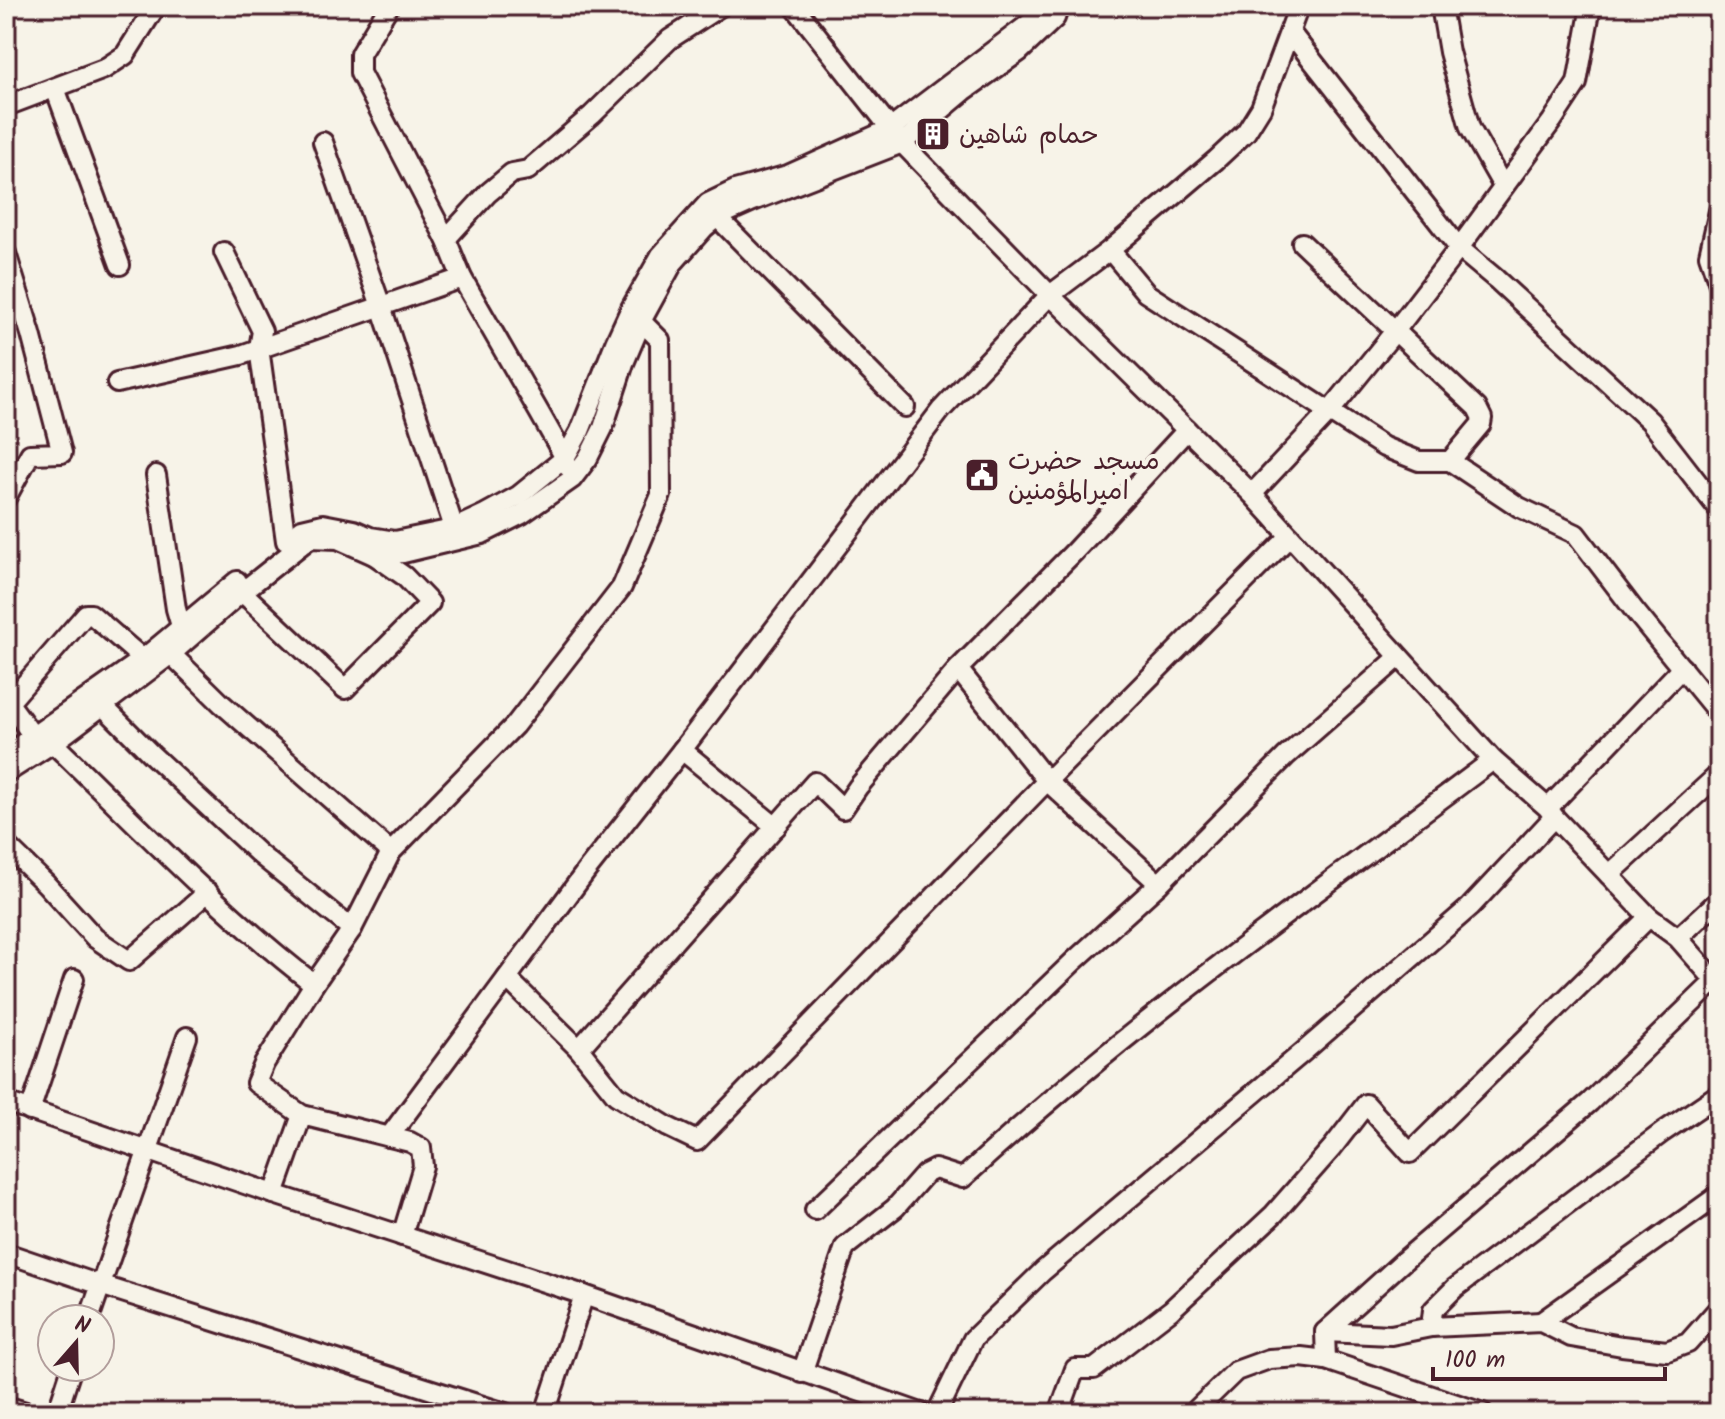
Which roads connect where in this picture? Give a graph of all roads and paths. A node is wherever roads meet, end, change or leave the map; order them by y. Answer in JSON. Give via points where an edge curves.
{"nodes":[{"id":1,"x":156,"y":6,"type":"edge"},
{"id":2,"x":389,"y":6,"type":"edge"},
{"id":3,"x":721,"y":6,"type":"edge"},
{"id":4,"x":794,"y":6,"type":"edge"},
{"id":5,"x":1044,"y":6,"type":"edge"},
{"id":6,"x":1059,"y":6,"type":"edge"},
{"id":7,"x":1299,"y":6,"type":"edge"},
{"id":8,"x":1441,"y":6,"type":"edge"},
{"id":9,"x":1591,"y":6,"type":"edge"},
{"id":10,"x":1290,"y":32,"type":"junction"},
{"id":11,"x":55,"y":88,"type":"junction"},
{"id":12,"x":6,"y":106,"type":"edge"},
{"id":13,"x":896,"y":136,"type":"junction"},
{"id":14,"x":323,"y":142,"type":"dead end"},
{"id":15,"x":1503,"y":186,"type":"junction"},
{"id":16,"x":712,"y":210,"type":"junction"},
{"id":17,"x":1719,"y":211,"type":"edge"},
{"id":18,"x":446,"y":239,"type":"junction"},
{"id":19,"x":1302,"y":243,"type":"dead end"},
{"id":20,"x":1459,"y":248,"type":"junction"},
{"id":21,"x":1110,"y":250,"type":"junction"},
{"id":22,"x":224,"y":252,"type":"dead end"},
{"id":23,"x":6,"y":253,"type":"edge"},
{"id":24,"x":120,"y":265,"type":"dead end"},
{"id":25,"x":462,"y":278,"type":"junction"},
{"id":26,"x":1719,"y":284,"type":"edge"},
{"id":27,"x":1050,"y":295,"type":"junction"},
{"id":28,"x":381,"y":306,"type":"junction"},
{"id":29,"x":639,"y":315,"type":"junction"},
{"id":30,"x":1395,"y":331,"type":"junction"},
{"id":31,"x":259,"y":348,"type":"junction"},
{"id":32,"x":117,"y":383,"type":"dead end"},
{"id":33,"x":905,"y":407,"type":"dead end"},
{"id":34,"x":1330,"y":411,"type":"junction"},
{"id":35,"x":1187,"y":430,"type":"junction"},
{"id":36,"x":565,"y":458,"type":"junction"},
{"id":37,"x":1450,"y":461,"type":"junction"},
{"id":38,"x":156,"y":475,"type":"dead end"},
{"id":39,"x":572,"y":479,"type":"junction"},
{"id":40,"x":1252,"y":494,"type":"junction"},
{"id":41,"x":6,"y":498,"type":"edge"},
{"id":42,"x":1719,"y":510,"type":"edge"},
{"id":43,"x":456,"y":535,"type":"junction"},
{"id":44,"x":1290,"y":536,"type":"junction"},
{"id":45,"x":286,"y":541,"type":"junction"},
{"id":46,"x":372,"y":546,"type":"junction"},
{"id":47,"x":242,"y":592,"type":"junction"},
{"id":48,"x":183,"y":634,"type":"junction"},
{"id":49,"x":171,"y":654,"type":"junction"},
{"id":50,"x":1399,"y":657,"type":"junction"},
{"id":51,"x":143,"y":659,"type":"junction"},
{"id":52,"x":1682,"y":668,"type":"junction"},
{"id":53,"x":958,"y":669,"type":"junction"},
{"id":54,"x":8,"y":704,"type":"edge"},
{"id":55,"x":102,"y":705,"type":"junction"},
{"id":56,"x":1719,"y":714,"type":"edge"},
{"id":57,"x":33,"y":736,"type":"junction"},
{"id":58,"x":53,"y":743,"type":"junction"},
{"id":59,"x":682,"y":750,"type":"junction"},
{"id":60,"x":6,"y":755,"type":"edge"},
{"id":61,"x":1493,"y":760,"type":"junction"},
{"id":62,"x":6,"y":773,"type":"edge"},
{"id":63,"x":1719,"y":774,"type":"edge"},
{"id":64,"x":1047,"y":781,"type":"junction"},
{"id":65,"x":1551,"y":813,"type":"junction"},
{"id":66,"x":776,"y":827,"type":"junction"},
{"id":67,"x":6,"y":845,"type":"edge"},
{"id":68,"x":391,"y":852,"type":"junction"},
{"id":69,"x":1609,"y":875,"type":"junction"},
{"id":70,"x":1159,"y":884,"type":"junction"},
{"id":71,"x":208,"y":892,"type":"junction"},
{"id":72,"x":1719,"y":900,"type":"edge"},
{"id":73,"x":1649,"y":917,"type":"junction"},
{"id":74,"x":352,"y":929,"type":"junction"},
{"id":75,"x":1678,"y":938,"type":"junction"},
{"id":76,"x":507,"y":978,"type":"junction"},
{"id":77,"x":74,"y":979,"type":"dead end"},
{"id":78,"x":1717,"y":983,"type":"edge"},
{"id":79,"x":314,"y":984,"type":"junction"},
{"id":80,"x":187,"y":1037,"type":"dead end"},
{"id":81,"x":579,"y":1049,"type":"junction"},
{"id":82,"x":1719,"y":1094,"type":"edge"},
{"id":83,"x":6,"y":1102,"type":"edge"},
{"id":84,"x":30,"y":1111,"type":"junction"},
{"id":85,"x":302,"y":1115,"type":"junction"},
{"id":86,"x":389,"y":1137,"type":"junction"},
{"id":87,"x":147,"y":1151,"type":"junction"},
{"id":88,"x":274,"y":1194,"type":"junction"},
{"id":89,"x":1719,"y":1195,"type":"edge"},
{"id":90,"x":815,"y":1210,"type":"dead end"},
{"id":91,"x":402,"y":1236,"type":"junction"},
{"id":92,"x":6,"y":1253,"type":"edge"},
{"id":93,"x":100,"y":1285,"type":"junction"},
{"id":94,"x":584,"y":1295,"type":"junction"},
{"id":95,"x":94,"y":1303,"type":"edge"},
{"id":96,"x":1719,"y":1308,"type":"edge"},
{"id":97,"x":1541,"y":1322,"type":"junction"},
{"id":98,"x":1431,"y":1327,"type":"junction"},
{"id":99,"x":1325,"y":1332,"type":"junction"},
{"id":100,"x":1326,"y":1360,"type":"junction"},
{"id":101,"x":802,"y":1373,"type":"junction"},
{"id":102,"x":67,"y":1383,"type":"edge"},
{"id":103,"x":6,"y":1406,"type":"edge"},
{"id":104,"x":29,"y":1413,"type":"edge"},
{"id":105,"x":57,"y":1413,"type":"edge"},
{"id":106,"x":505,"y":1413,"type":"edge"},
{"id":107,"x":545,"y":1413,"type":"edge"},
{"id":108,"x":921,"y":1413,"type":"edge"},
{"id":109,"x":937,"y":1413,"type":"edge"},
{"id":110,"x":1059,"y":1413,"type":"edge"},
{"id":111,"x":1196,"y":1413,"type":"edge"},
{"id":112,"x":1483,"y":1413,"type":"edge"}],
"edges":[{"from":1,"to":11,"type":"street","via":[[125,55]]},
{"from":2,"to":18,"type":"street","via":[[360,54],[360,73]]},
{"from":3,"to":18,"type":"street","via":[[670,39],[528,170],[512,173],[488,193]]},
{"from":4,"to":13,"type":"street"},
{"from":5,"to":13,"type":"street"},
{"from":6,"to":13,"type":"street","via":[[1055,18],[1019,52]]},
{"from":7,"to":10,"type":"street"},
{"from":8,"to":15,"type":"street","via":[[1470,128]]},
{"from":9,"to":15,"type":"street","via":[[1577,83]]},
{"from":10,"to":20,"type":"street"},
{"from":10,"to":21,"type":"street","via":[[1261,108],[1246,132]]},
{"from":11,"to":12,"type":"street"},
{"from":11,"to":24,"type":"street"},
{"from":13,"to":16,"type":"street"},
{"from":13,"to":27,"type":"street"},
{"from":14,"to":28,"type":"street"},
{"from":15,"to":20,"type":"street"},
{"from":16,"to":29,"type":"street"},
{"from":16,"to":33,"type":"street"},
{"from":17,"to":26,"type":"street","via":[[1709,255]]},
{"from":18,"to":25,"type":"street"},
{"from":19,"to":30,"type":"street"},
{"from":20,"to":30,"type":"street"},
{"from":20,"to":42,"type":"street","via":[[1650,421]]},
{"from":21,"to":27,"type":"street"},
{"from":21,"to":34,"type":"street","via":[[1146,293]]},
{"from":22,"to":31,"type":"street","via":[[262,331]]},
{"from":23,"to":41,"type":"street","via":[[62,453],[30,454]]},
{"from":25,"to":28,"type":"street"},
{"from":25,"to":36,"type":"street"},
{"from":27,"to":35,"type":"street"},
{"from":27,"to":59,"type":"street","via":[[941,410]]},
{"from":28,"to":31,"type":"street"},
{"from":28,"to":43,"type":"street"},
{"from":29,"to":36,"type":"street","via":[[615,343]]},
{"from":29,"to":39,"type":"street","via":[[603,428]]},
{"from":29,"to":68,"type":"street","via":[[660,340],[661,495],[622,587],[515,725]]},
{"from":30,"to":34,"type":"street"},
{"from":30,"to":37,"type":"street","via":[[1482,418]]},
{"from":31,"to":32,"type":"street"},
{"from":31,"to":45,"type":"street"},
{"from":34,"to":37,"type":"street","via":[[1384,447],[1419,461]]},
{"from":34,"to":40,"type":"street"},
{"from":35,"to":40,"type":"street"},
{"from":35,"to":53,"type":"street"},
{"from":36,"to":39,"type":"street"},
{"from":36,"to":43,"type":"street"},
{"from":37,"to":52,"type":"street","via":[[1519,507],[1576,534]]},
{"from":38,"to":48,"type":"street"},
{"from":39,"to":43,"type":"street","via":[[482,534]]},
{"from":40,"to":44,"type":"street"},
{"from":43,"to":46,"type":"street","via":[[403,553]]},
{"from":44,"to":50,"type":"street"},
{"from":44,"to":64,"type":"street"},
{"from":45,"to":46,"type":"street","via":[[302,529],[323,524],[354,530]]},
{"from":45,"to":48,"type":"street"},
{"from":46,"to":47,"type":"street","via":[[310,538]]},
{"from":46,"to":47,"type":"street","via":[[430,603],[345,689]]},
{"from":47,"to":48,"type":"street"},
{"from":48,"to":49,"type":"street"},
{"from":48,"to":51,"type":"street"},
{"from":49,"to":55,"type":"street"},
{"from":49,"to":68,"type":"street"},
{"from":50,"to":61,"type":"street"},
{"from":50,"to":70,"type":"street","via":[[1286,756]]},
{"from":51,"to":54,"type":"street","via":[[89,613]]},
{"from":51,"to":57,"type":"street"},
{"from":52,"to":56,"type":"street"},
{"from":52,"to":65,"type":"street"},
{"from":53,"to":64,"type":"street"},
{"from":53,"to":66,"type":"street","via":[[843,809],[815,782]]},
{"from":54,"to":57,"type":"street"},
{"from":55,"to":58,"type":"street"},
{"from":55,"to":74,"type":"street","via":[[259,854]]},
{"from":57,"to":60,"type":"street"},
{"from":58,"to":62,"type":"street"},
{"from":58,"to":71,"type":"street"},
{"from":59,"to":66,"type":"street"},
{"from":59,"to":76,"type":"street"},
{"from":61,"to":65,"type":"street"},
{"from":61,"to":101,"type":"street","via":[[1184,993],[963,1178],[935,1169],[925,1174],[895,1208],[845,1247]]},
{"from":63,"to":69,"type":"street"},
{"from":64,"to":70,"type":"street"},
{"from":64,"to":81,"type":"street","via":[[697,1141],[616,1095]]},
{"from":65,"to":69,"type":"street"},
{"from":65,"to":109,"type":"street","via":[[1470,907],[1043,1271],[973,1339]]},
{"from":66,"to":81,"type":"street"},
{"from":67,"to":71,"type":"street","via":[[95,938],[129,961]]},
{"from":68,"to":74,"type":"street"},
{"from":69,"to":73,"type":"street"},
{"from":70,"to":90,"type":"street"},
{"from":71,"to":79,"type":"street"},
{"from":72,"to":75,"type":"street"},
{"from":73,"to":75,"type":"street"},
{"from":73,"to":110,"type":"street","via":[[1410,1153],[1366,1104],[1274,1214],[1171,1310],[1094,1369],[1075,1369]]},
{"from":74,"to":79,"type":"street"},
{"from":75,"to":78,"type":"street"},
{"from":76,"to":81,"type":"street"},
{"from":76,"to":86,"type":"street"},
{"from":77,"to":84,"type":"street"},
{"from":78,"to":99,"type":"street","via":[[1590,1102]]},
{"from":79,"to":85,"type":"street","via":[[256,1083]]},
{"from":80,"to":87,"type":"street"},
{"from":82,"to":98,"type":"street","via":[[1455,1288],[1433,1310]]},
{"from":83,"to":84,"type":"street"},
{"from":84,"to":87,"type":"street"},
{"from":85,"to":86,"type":"street"},
{"from":85,"to":88,"type":"street"},
{"from":86,"to":91,"type":"street","via":[[421,1148],[423,1166]]},
{"from":87,"to":88,"type":"street"},
{"from":87,"to":93,"type":"street"},
{"from":88,"to":91,"type":"street"},
{"from":89,"to":97,"type":"street"},
{"from":91,"to":94,"type":"street"},
{"from":92,"to":93,"type":"street"},
{"from":93,"to":95,"type":"street"},
{"from":93,"to":106,"type":"street"},
{"from":94,"to":101,"type":"street"},
{"from":94,"to":107,"type":"street"},
{"from":96,"to":97,"type":"street","via":[[1688,1343],[1667,1351],[1571,1337]]},
{"from":97,"to":98,"type":"street"},
{"from":98,"to":99,"type":"street","via":[[1391,1335]]},
{"from":99,"to":100,"type":"street"},
{"from":100,"to":111,"type":"street","via":[[1269,1359],[1236,1371]]},
{"from":100,"to":112,"type":"street"},
{"from":101,"to":108,"type":"street"},
{"from":102,"to":105,"type":"street"},
{"from":103,"to":104,"type":"street"}]}
